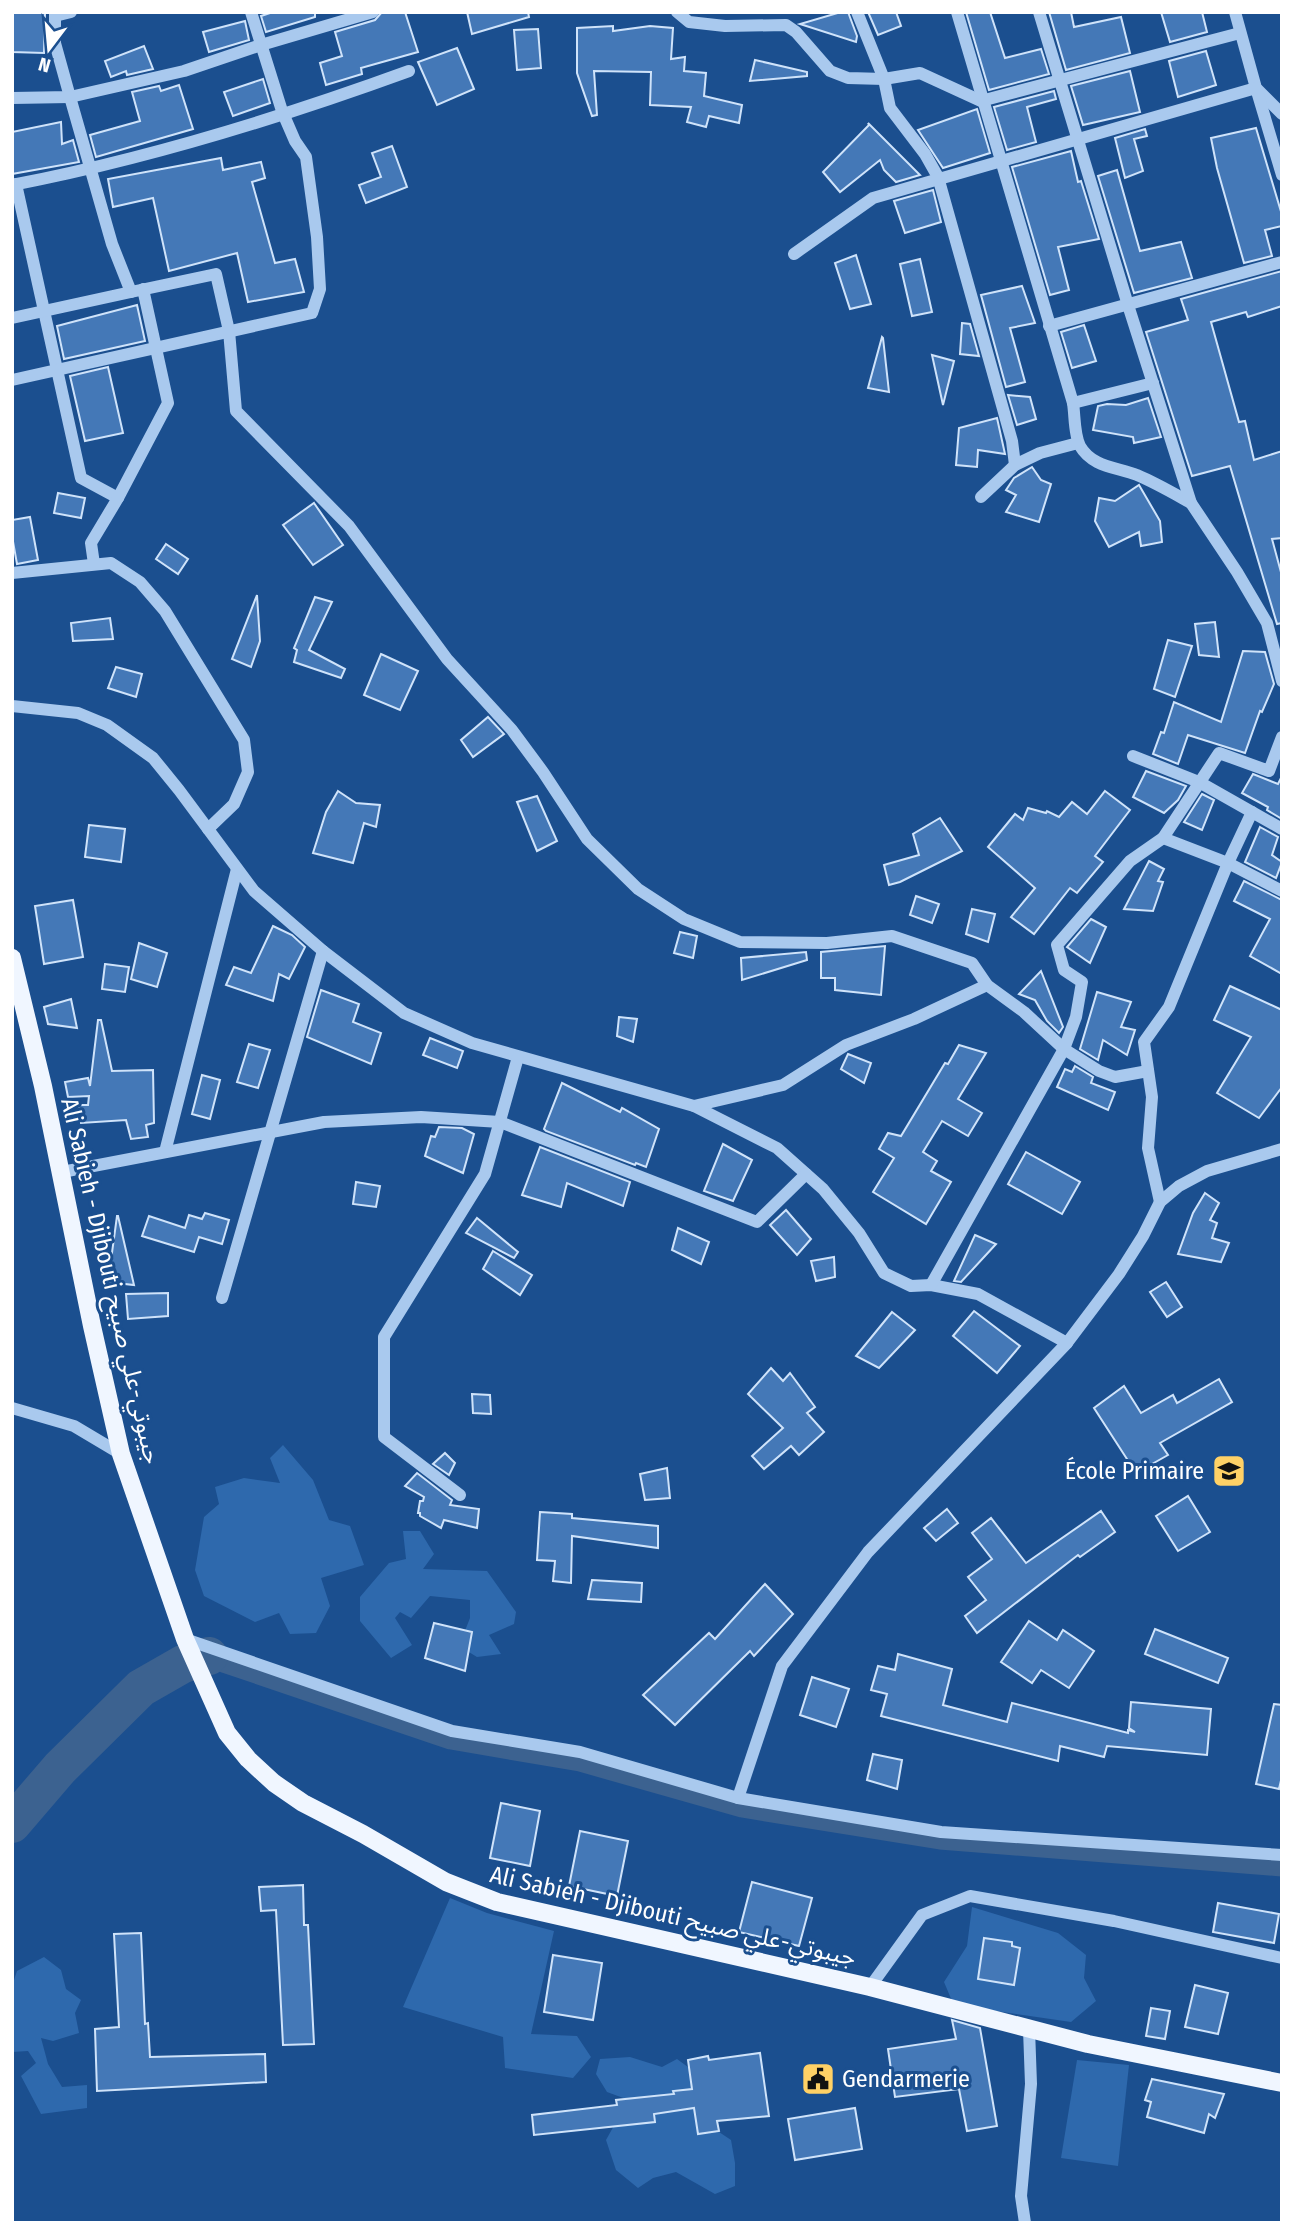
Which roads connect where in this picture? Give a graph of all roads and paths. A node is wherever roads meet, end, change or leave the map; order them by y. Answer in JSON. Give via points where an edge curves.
{"nodes":[{"id":1,"x":71,"y":12,"type":"edge"},
{"id":2,"x":251,"y":12,"type":"edge"},
{"id":3,"x":373,"y":12,"type":"edge"},
{"id":4,"x":677,"y":12,"type":"edge"},
{"id":5,"x":857,"y":12,"type":"edge"},
{"id":6,"x":957,"y":12,"type":"edge"},
{"id":7,"x":1039,"y":12,"type":"edge"},
{"id":8,"x":1235,"y":12,"type":"edge"},
{"id":9,"x":55,"y":14,"type":"edge"},
{"id":10,"x":1240,"y":33,"type":"junction"},
{"id":11,"x":261,"y":45,"type":"junction"},
{"id":12,"x":409,"y":71,"type":"dead end"},
{"id":13,"x":884,"y":79,"type":"junction"},
{"id":14,"x":1060,"y":81,"type":"junction"},
{"id":15,"x":1256,"y":88,"type":"junction"},
{"id":16,"x":70,"y":97,"type":"junction"},
{"id":17,"x":12,"y":98,"type":"edge"},
{"id":18,"x":981,"y":101,"type":"junction"},
{"id":19,"x":283,"y":114,"type":"junction"},
{"id":20,"x":1282,"y":114,"type":"edge"},
{"id":21,"x":1078,"y":140,"type":"junction"},
{"id":22,"x":1000,"y":162,"type":"junction"},
{"id":23,"x":91,"y":170,"type":"junction"},
{"id":24,"x":1282,"y":175,"type":"edge"},
{"id":25,"x":939,"y":177,"type":"junction"},
{"id":26,"x":14,"y":184,"type":"edge"},
{"id":27,"x":794,"y":254,"type":"dead end"},
{"id":28,"x":1282,"y":262,"type":"edge"},
{"id":29,"x":137,"y":291,"type":"junction"},
{"id":30,"x":1128,"y":305,"type":"junction"},
{"id":31,"x":44,"y":311,"type":"junction"},
{"id":32,"x":12,"y":318,"type":"edge"},
{"id":33,"x":1049,"y":326,"type":"junction"},
{"id":34,"x":229,"y":331,"type":"junction"},
{"id":35,"x":156,"y":348,"type":"junction"},
{"id":36,"x":57,"y":370,"type":"junction"},
{"id":37,"x":12,"y":380,"type":"edge"},
{"id":38,"x":1153,"y":383,"type":"junction"},
{"id":39,"x":1073,"y":403,"type":"junction"},
{"id":40,"x":1079,"y":443,"type":"junction"},
{"id":41,"x":1015,"y":465,"type":"junction"},
{"id":42,"x":981,"y":497,"type":"dead end"},
{"id":43,"x":118,"y":498,"type":"junction"},
{"id":44,"x":1191,"y":503,"type":"junction"},
{"id":45,"x":94,"y":564,"type":"junction"},
{"id":46,"x":12,"y":573,"type":"edge"},
{"id":47,"x":1282,"y":681,"type":"edge"},
{"id":48,"x":12,"y":706,"type":"edge"},
{"id":49,"x":1282,"y":737,"type":"edge"},
{"id":50,"x":1133,"y":756,"type":"dead end"},
{"id":51,"x":1199,"y":782,"type":"junction"},
{"id":52,"x":1252,"y":812,"type":"junction"},
{"id":53,"x":208,"y":829,"type":"junction"},
{"id":54,"x":1282,"y":829,"type":"edge"},
{"id":55,"x":1163,"y":838,"type":"junction"},
{"id":56,"x":1228,"y":863,"type":"junction"},
{"id":57,"x":237,"y":869,"type":"junction"},
{"id":58,"x":1282,"y":891,"type":"edge"},
{"id":59,"x":323,"y":951,"type":"junction"},
{"id":60,"x":12,"y":958,"type":"edge"},
{"id":61,"x":987,"y":985,"type":"junction"},
{"id":62,"x":1064,"y":1049,"type":"junction"},
{"id":63,"x":518,"y":1057,"type":"junction"},
{"id":64,"x":1148,"y":1071,"type":"junction"},
{"id":65,"x":694,"y":1106,"type":"junction"},
{"id":66,"x":500,"y":1122,"type":"junction"},
{"id":67,"x":270,"y":1132,"type":"junction"},
{"id":68,"x":1282,"y":1149,"type":"edge"},
{"id":69,"x":165,"y":1152,"type":"junction"},
{"id":70,"x":62,"y":1172,"type":"junction"},
{"id":71,"x":806,"y":1174,"type":"junction"},
{"id":72,"x":1160,"y":1202,"type":"junction"},
{"id":73,"x":931,"y":1285,"type":"junction"},
{"id":74,"x":222,"y":1298,"type":"dead end"},
{"id":75,"x":1067,"y":1343,"type":"junction"},
{"id":76,"x":12,"y":1408,"type":"edge"},
{"id":77,"x":121,"y":1454,"type":"junction"},
{"id":78,"x":460,"y":1495,"type":"dead end"},
{"id":79,"x":185,"y":1639,"type":"junction"},
{"id":80,"x":738,"y":1798,"type":"junction"},
{"id":81,"x":1282,"y":1855,"type":"edge"},
{"id":82,"x":1282,"y":1958,"type":"edge"},
{"id":83,"x":870,"y":1987,"type":"junction"},
{"id":84,"x":1030,"y":2029,"type":"junction"},
{"id":85,"x":1282,"y":2083,"type":"edge"},
{"id":86,"x":1026,"y":2223,"type":"edge"}],
"edges":[{"from":1,"to":9,"type":"street"},
{"from":2,"to":11,"type":"street"},
{"from":3,"to":11,"type":"street"},
{"from":4,"to":13,"type":"street","via":[[689,22],[786,25],[830,71],[848,78]]},
{"from":5,"to":13,"type":"street"},
{"from":6,"to":18,"type":"street"},
{"from":7,"to":14,"type":"street"},
{"from":8,"to":10,"type":"street"},
{"from":9,"to":16,"type":"street","via":[[55,43]]},
{"from":10,"to":14,"type":"street"},
{"from":10,"to":15,"type":"street"},
{"from":11,"to":16,"type":"street","via":[[184,71]]},
{"from":11,"to":19,"type":"street"},
{"from":12,"to":19,"type":"street"},
{"from":13,"to":18,"type":"street","via":[[920,73]]},
{"from":13,"to":25,"type":"street","via":[[890,108]]},
{"from":14,"to":18,"type":"street"},
{"from":14,"to":21,"type":"street"},
{"from":15,"to":20,"type":"street"},
{"from":15,"to":21,"type":"street"},
{"from":15,"to":24,"type":"street"},
{"from":16,"to":17,"type":"street"},
{"from":16,"to":23,"type":"street"},
{"from":18,"to":22,"type":"street"},
{"from":19,"to":23,"type":"street"},
{"from":19,"to":34,"type":"street","via":[[306,157],[320,289],[312,313]]},
{"from":21,"to":22,"type":"street"},
{"from":21,"to":30,"type":"street"},
{"from":22,"to":25,"type":"street"},
{"from":22,"to":33,"type":"street"},
{"from":23,"to":26,"type":"street"},
{"from":23,"to":29,"type":"street","via":[[112,244]]},
{"from":25,"to":27,"type":"street","via":[[873,198]]},
{"from":25,"to":41,"type":"street"},
{"from":26,"to":31,"type":"street"},
{"from":28,"to":30,"type":"street"},
{"from":29,"to":31,"type":"street"},
{"from":29,"to":34,"type":"street","via":[[216,274]]},
{"from":29,"to":35,"type":"street"},
{"from":30,"to":33,"type":"street"},
{"from":30,"to":38,"type":"street"},
{"from":31,"to":32,"type":"street"},
{"from":31,"to":36,"type":"street"},
{"from":33,"to":39,"type":"street"},
{"from":34,"to":35,"type":"street"},
{"from":34,"to":61,"type":"street","via":[[236,411],[349,526],[447,659],[512,730],[587,839],[638,888],[684,919],[740,942],[827,943],[892,936],[972,963]]},
{"from":35,"to":36,"type":"street"},
{"from":35,"to":43,"type":"street","via":[[168,403]]},
{"from":36,"to":37,"type":"street"},
{"from":36,"to":43,"type":"street","via":[[80,478]]},
{"from":38,"to":39,"type":"street"},
{"from":38,"to":44,"type":"street"},
{"from":39,"to":40,"type":"street"},
{"from":40,"to":41,"type":"street"},
{"from":40,"to":44,"type":"street","via":[[1088,458],[1134,474]]},
{"from":41,"to":42,"type":"street"},
{"from":43,"to":45,"type":"street","via":[[91,543]]},
{"from":44,"to":47,"type":"street","via":[[1267,623]]},
{"from":45,"to":46,"type":"street"},
{"from":45,"to":53,"type":"street","via":[[111,563],[140,582],[165,611],[244,740],[248,772],[234,804]]},
{"from":48,"to":53,"type":"street","via":[[78,713],[107,724],[153,758]]},
{"from":49,"to":51,"type":"street","via":[[1269,771],[1219,752]]},
{"from":50,"to":51,"type":"street"},
{"from":51,"to":52,"type":"street"},
{"from":51,"to":55,"type":"street"},
{"from":52,"to":54,"type":"street"},
{"from":52,"to":56,"type":"street"},
{"from":53,"to":57,"type":"street"},
{"from":55,"to":56,"type":"street"},
{"from":55,"to":62,"type":"street","via":[[1130,861],[1057,945],[1064,970],[1082,982]]},
{"from":56,"to":58,"type":"street"},
{"from":56,"to":64,"type":"street","via":[[1170,1007],[1144,1042]]},
{"from":57,"to":59,"type":"street","via":[[254,891]]},
{"from":57,"to":69,"type":"street"},
{"from":59,"to":63,"type":"street","via":[[404,1013],[472,1043]]},
{"from":59,"to":67,"type":"street"},
{"from":60,"to":70,"type":"main road","name":"Ali Sabieh - Djibouti جيبوتي-علي صبيح"},
{"from":61,"to":62,"type":"street"},
{"from":61,"to":65,"type":"street","via":[[846,1045],[783,1085]]},
{"from":62,"to":64,"type":"street","via":[[1115,1077]]},
{"from":62,"to":73,"type":"street"},
{"from":63,"to":65,"type":"street"},
{"from":63,"to":66,"type":"street"},
{"from":64,"to":72,"type":"street","via":[[1152,1097],[1149,1148]]},
{"from":65,"to":71,"type":"street","via":[[777,1147]]},
{"from":66,"to":67,"type":"street","via":[[421,1117],[324,1122]]},
{"from":66,"to":71,"type":"street","via":[[757,1222]]},
{"from":66,"to":78,"type":"street","via":[[485,1174],[384,1337],[384,1437]]},
{"from":67,"to":69,"type":"street"},
{"from":67,"to":74,"type":"street"},
{"from":68,"to":72,"type":"street","via":[[1207,1171]]},
{"from":69,"to":70,"type":"street"},
{"from":70,"to":77,"type":"main road","name":"Ali Sabieh - Djibouti جيبوتي-علي صبيح"},
{"from":71,"to":73,"type":"street","via":[[859,1233],[884,1273],[911,1286]]},
{"from":72,"to":75,"type":"street","via":[[1119,1274]]},
{"from":73,"to":75,"type":"street","via":[[978,1294]]},
{"from":75,"to":80,"type":"street","via":[[868,1552],[782,1666]]},
{"from":76,"to":77,"type":"street","via":[[74,1426]]},
{"from":77,"to":79,"type":"main road","name":"Ali Sabieh - Djibouti جيبوتي-علي صبيح"},
{"from":79,"to":80,"type":"street","via":[[452,1731],[580,1752]]},
{"from":79,"to":83,"type":"main road","name":"Ali Sabieh - Djibouti جيبوتي-علي صبيح","via":[[227,1733],[248,1759],[303,1802],[446,1882],[497,1902]]},
{"from":80,"to":81,"type":"street","via":[[942,1832]]},
{"from":82,"to":83,"type":"street","via":[[1114,1921],[970,1896],[922,1915]]},
{"from":83,"to":84,"type":"main road","name":"Ali Sabieh - Djibouti جيبوتي-علي صبيح"},
{"from":84,"to":85,"type":"main road","name":"Ali Sabieh - Djibouti جيبوتي-علي صبيح"},
{"from":84,"to":86,"type":"street","via":[[1031,2084],[1021,2196]]}]}
